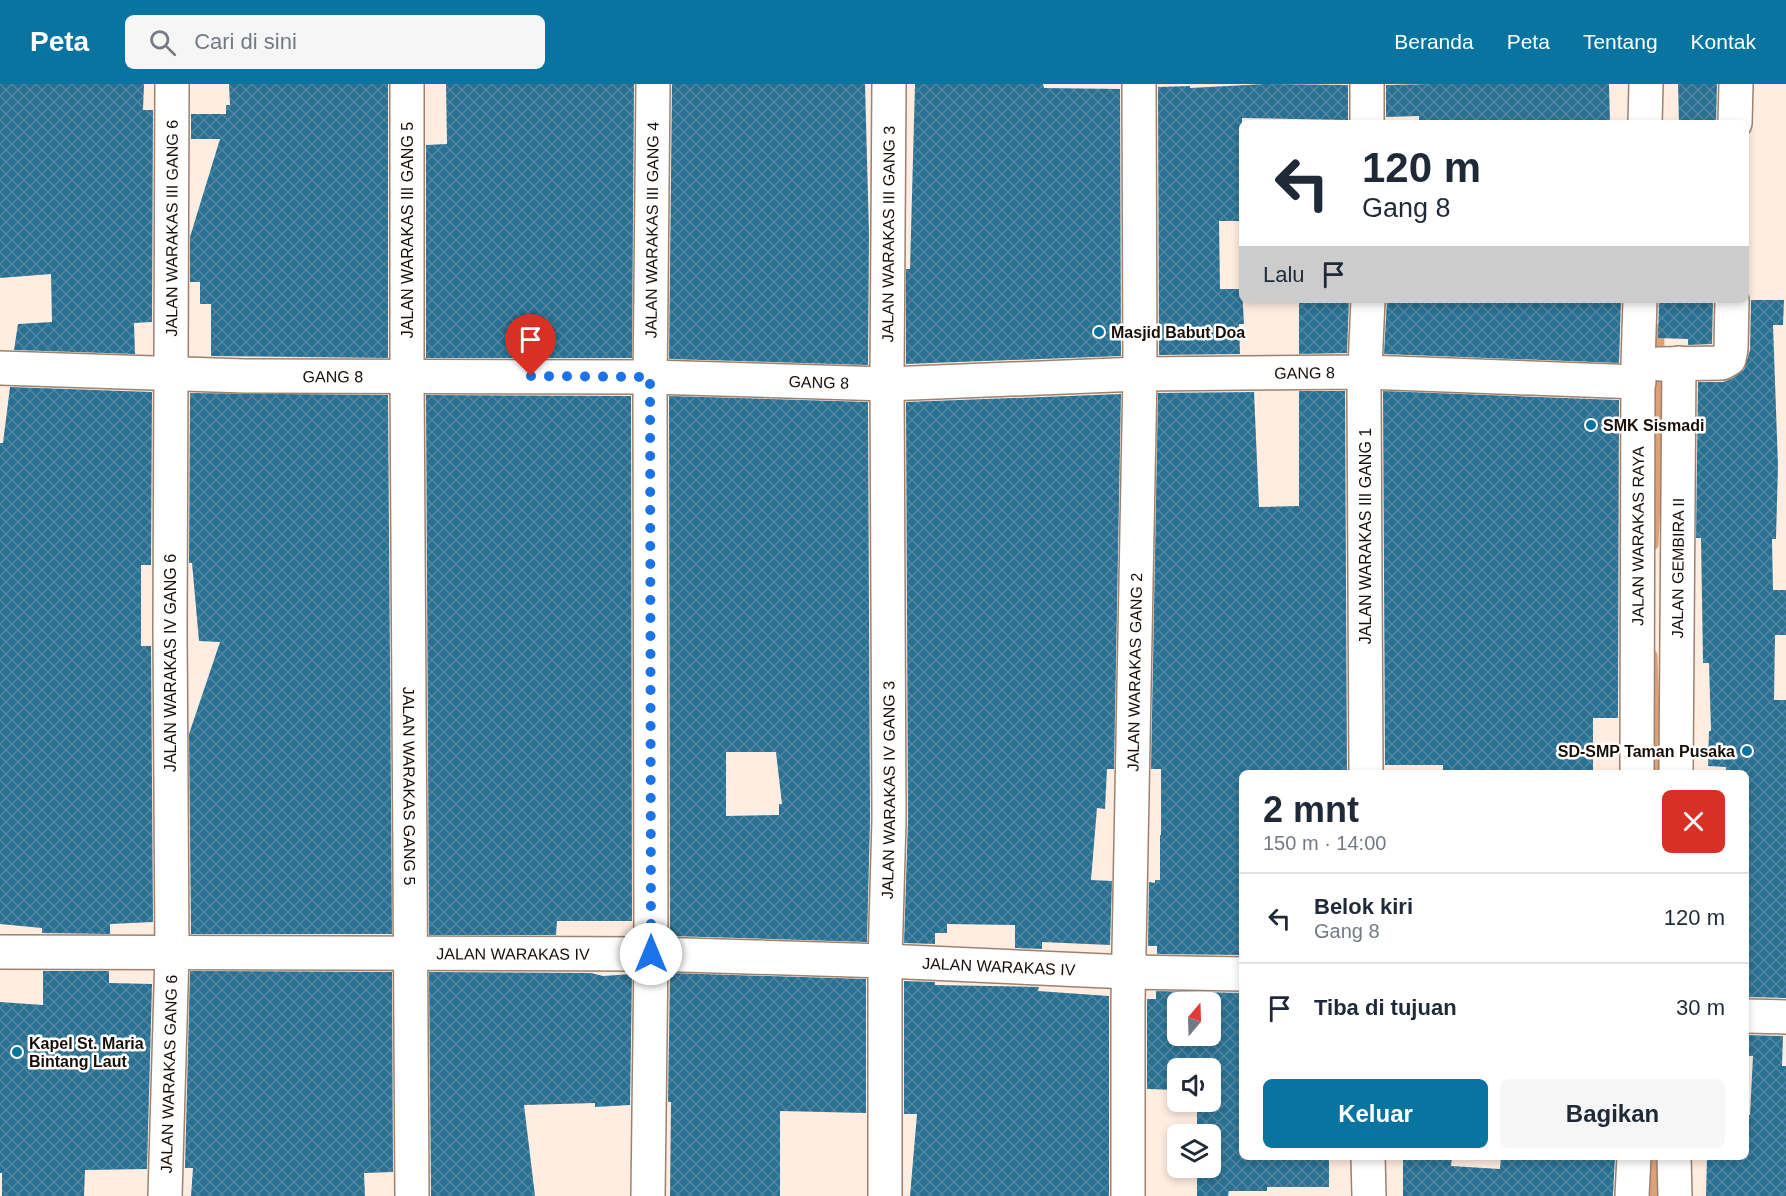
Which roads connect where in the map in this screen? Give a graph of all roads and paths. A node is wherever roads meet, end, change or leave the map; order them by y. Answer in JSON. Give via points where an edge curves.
{"nodes":[{"id":1,"x":172,"y":84,"type":"edge"},
{"id":2,"x":407,"y":84,"type":"edge"},
{"id":3,"x":653,"y":84,"type":"edge"},
{"id":4,"x":889,"y":84,"type":"edge"},
{"id":5,"x":1139,"y":84,"type":"edge"},
{"id":6,"x":1367,"y":84,"type":"edge"},
{"id":7,"x":1646,"y":84,"type":"edge"},
{"id":8,"x":1736,"y":84,"type":"edge"},
{"id":9,"x":1367,"y":120,"type":"edge"},
{"id":10,"x":1645,"y":120,"type":"edge"},
{"id":11,"x":1735,"y":120,"type":"edge"},
{"id":12,"x":1368,"y":303,"type":"edge"},
{"id":13,"x":1641,"y":303,"type":"edge"},
{"id":14,"x":1732,"y":303,"type":"edge"},
{"id":15,"x":0,"y":368,"type":"edge"},
{"id":16,"x":1654,"y":368,"type":"junction"},
{"id":17,"x":1365,"y":372,"type":"junction"},
{"id":18,"x":171,"y":373,"type":"junction"},
{"id":19,"x":1140,"y":374,"type":"junction"},
{"id":20,"x":406,"y":375,"type":"junction"},
{"id":21,"x":650,"y":377,"type":"junction"},
{"id":22,"x":888,"y":384,"type":"junction"},
{"id":23,"x":1657,"y":714,"type":"junction"},
{"id":24,"x":1366,"y":770,"type":"edge"},
{"id":25,"x":1638,"y":770,"type":"edge"},
{"id":26,"x":1675,"y":770,"type":"edge"},
{"id":27,"x":0,"y":952,"type":"edge"},
{"id":28,"x":172,"y":953,"type":"junction"},
{"id":29,"x":412,"y":954,"type":"junction"},
{"id":30,"x":651,"y":954,"type":"junction"},
{"id":31,"x":885,"y":961,"type":"junction"},
{"id":32,"x":1129,"y":972,"type":"junction"},
{"id":33,"x":1239,"y":974,"type":"edge"},
{"id":34,"x":1749,"y":1016,"type":"edge"},
{"id":35,"x":1786,"y":1017,"type":"edge"},
{"id":36,"x":1368,"y":1160,"type":"edge"},
{"id":37,"x":1634,"y":1160,"type":"edge"},
{"id":38,"x":1674,"y":1160,"type":"edge"},
{"id":39,"x":165,"y":1196,"type":"edge"},
{"id":40,"x":412,"y":1196,"type":"edge"},
{"id":41,"x":648,"y":1196,"type":"edge"},
{"id":42,"x":885,"y":1196,"type":"edge"},
{"id":43,"x":1128,"y":1196,"type":"edge"},
{"id":44,"x":1369,"y":1196,"type":"edge"},
{"id":45,"x":1632,"y":1196,"type":"edge"},
{"id":46,"x":1675,"y":1196,"type":"edge"}],
"edges":[{"from":1,"to":18,"type":"street","name":"JALAN WARAKAS III GANG 6"},
{"from":2,"to":20,"type":"street","name":"JALAN WARAKAS III GANG 5"},
{"from":3,"to":21,"type":"street","name":"JALAN WARAKAS III GANG 4"},
{"from":4,"to":22,"type":"street","name":"JALAN WARAKAS III GANG 3"},
{"from":5,"to":19,"type":"street","name":"JALAN WARAKAS GANG 2"},
{"from":6,"to":9,"type":"street"},
{"from":7,"to":10,"type":"street"},
{"from":8,"to":11,"type":"street"},
{"from":12,"to":17,"type":"street","name":"JALAN WARAKAS III GANG 1"},
{"from":13,"to":16,"type":"street","name":"JALAN WARAKAS RAYA"},
{"from":14,"to":16,"type":"street","via":[[1729,359],[1722,363]]},
{"from":15,"to":18,"type":"street","name":"GANG 8"},
{"from":16,"to":17,"type":"street","name":"GANG 8"},
{"from":16,"to":23,"type":"street","name":"JALAN WARAKAS RAYA"},
{"from":16,"to":23,"type":"street","name":"JALAN GEMBIRA II"},
{"from":17,"to":19,"type":"street","name":"GANG 8"},
{"from":17,"to":24,"type":"street","name":"JALAN WARAKAS III GANG 1"},
{"from":18,"to":20,"type":"street","name":"GANG 8"},
{"from":18,"to":28,"type":"street","name":"JALAN WARAKAS IV GANG 6"},
{"from":19,"to":22,"type":"street","name":"GANG 8"},
{"from":19,"to":32,"type":"street","name":"JALAN WARAKAS GANG 2"},
{"from":20,"to":21,"type":"street","name":"GANG 8"},
{"from":20,"to":29,"type":"street","name":"JALAN WARAKAS GANG 5"},
{"from":21,"to":22,"type":"street","name":"GANG 8"},
{"from":21,"to":30,"type":"street","name":"JALAN WARAKAS III GANG 4"},
{"from":22,"to":31,"type":"street","name":"JALAN WARAKAS IV GANG 3","via":[[889,820]]},
{"from":23,"to":25,"type":"street","name":"JALAN WARAKAS RAYA"},
{"from":23,"to":26,"type":"street","name":"JALAN GEMBIRA II"},
{"from":27,"to":28,"type":"street","name":"JALAN WARAKAS IV"},
{"from":28,"to":29,"type":"street","name":"JALAN WARAKAS IV"},
{"from":28,"to":39,"type":"street","name":"JALAN WARAKAS GANG 6"},
{"from":29,"to":30,"type":"street","name":"JALAN WARAKAS IV"},
{"from":29,"to":40,"type":"street","name":"JALAN WARAKAS GANG 5"},
{"from":30,"to":31,"type":"street","name":"JALAN WARAKAS IV"},
{"from":30,"to":41,"type":"street","name":"JALAN WARAKAS III GANG 4"},
{"from":31,"to":32,"type":"street","name":"JALAN WARAKAS IV"},
{"from":31,"to":42,"type":"street","name":"JALAN WARAKAS IV GANG 3"},
{"from":32,"to":33,"type":"street","name":"JALAN WARAKAS IV"},
{"from":32,"to":43,"type":"street","name":"JALAN WARAKAS GANG 2"},
{"from":34,"to":35,"type":"street"},
{"from":36,"to":44,"type":"street"},
{"from":37,"to":45,"type":"street"},
{"from":38,"to":46,"type":"street"}]}
